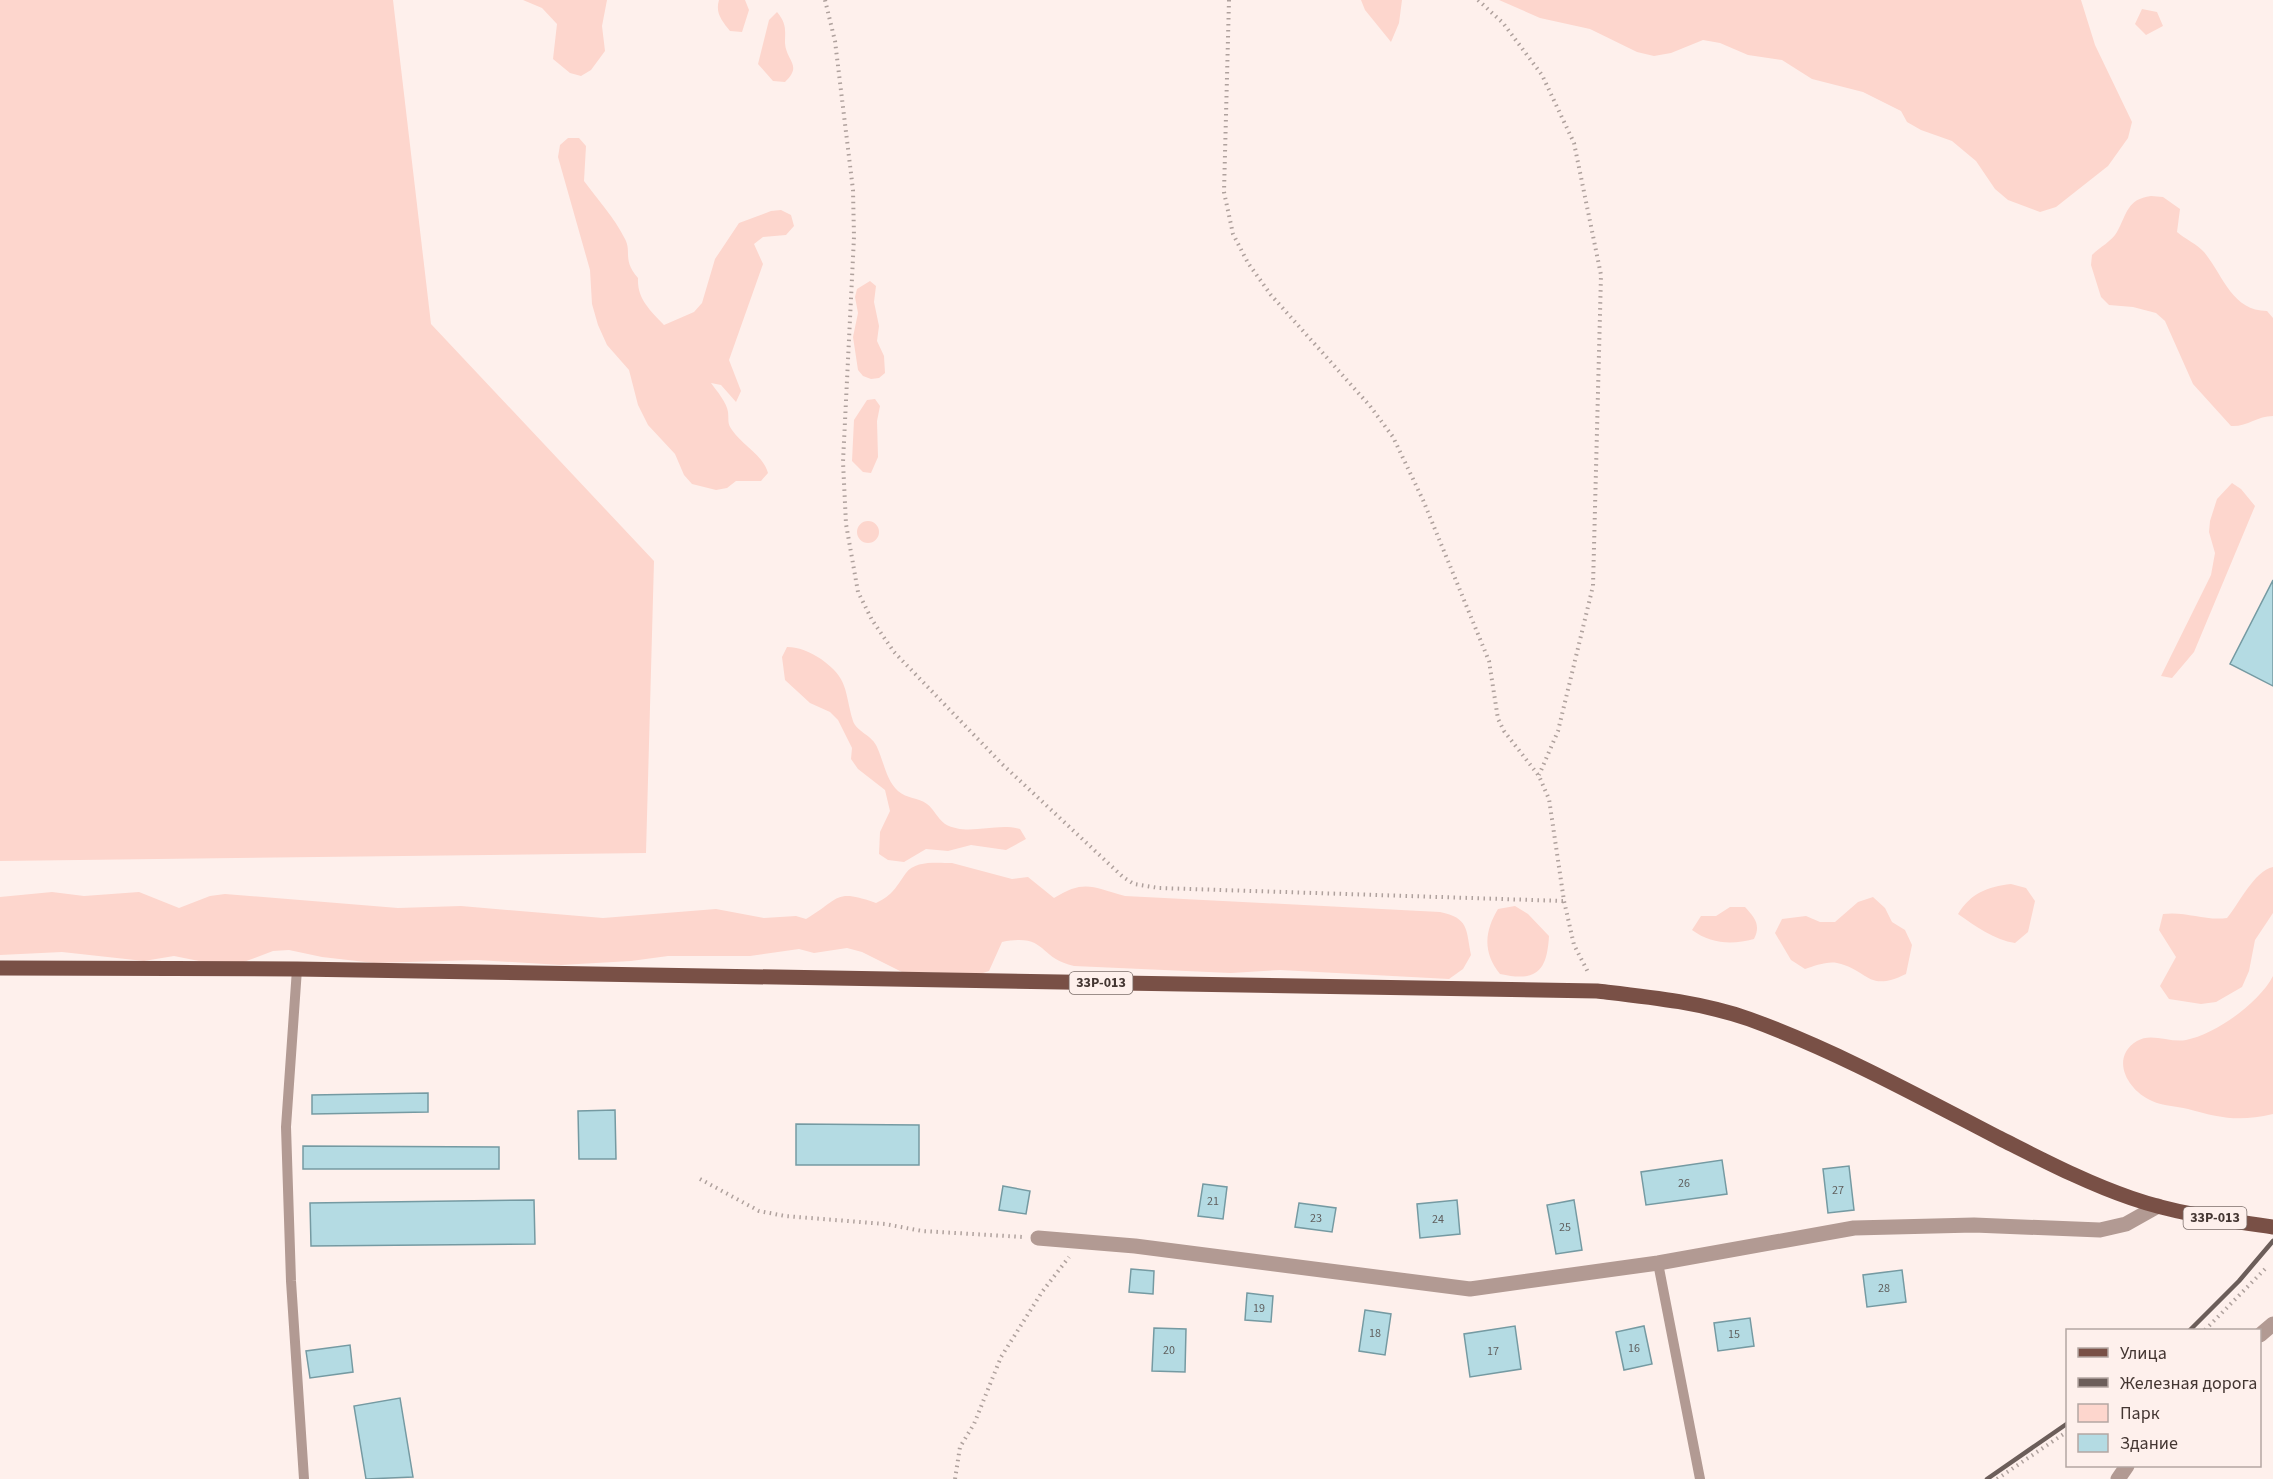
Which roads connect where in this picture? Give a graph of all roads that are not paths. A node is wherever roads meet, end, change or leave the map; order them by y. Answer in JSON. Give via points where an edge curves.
{"nodes":[{"id":1,"x":0,"y":968,"type":"edge"},
{"id":2,"x":297,"y":969,"type":"junction"},
{"id":3,"x":2158,"y":1206,"type":"junction"},
{"id":4,"x":2273,"y":1227,"type":"edge"},
{"id":5,"x":1038,"y":1238,"type":"road end"},
{"id":6,"x":1658,"y":1263,"type":"junction"},
{"id":7,"x":304,"y":1479,"type":"edge"},
{"id":8,"x":1700,"y":1479,"type":"edge"}],
"edges":[{"from":1,"to":2,"type":"main road","number":"33Р-013"},
{"from":2,"to":3,"type":"main road","number":"33Р-013","via":[[1597,992],[1679,1001],[1748,1019],[1804,1041],[2085,1179]]},
{"from":2,"to":7,"type":"lane","via":[[286,1128]]},
{"from":3,"to":4,"type":"main road","number":"33Р-013"},
{"from":3,"to":6,"type":"street","via":[[2126,1224],[2100,1230],[1974,1225],[1854,1228]]},
{"from":5,"to":6,"type":"street","via":[[1135,1246],[1470,1289]]},
{"from":6,"to":8,"type":"lane"}]}
